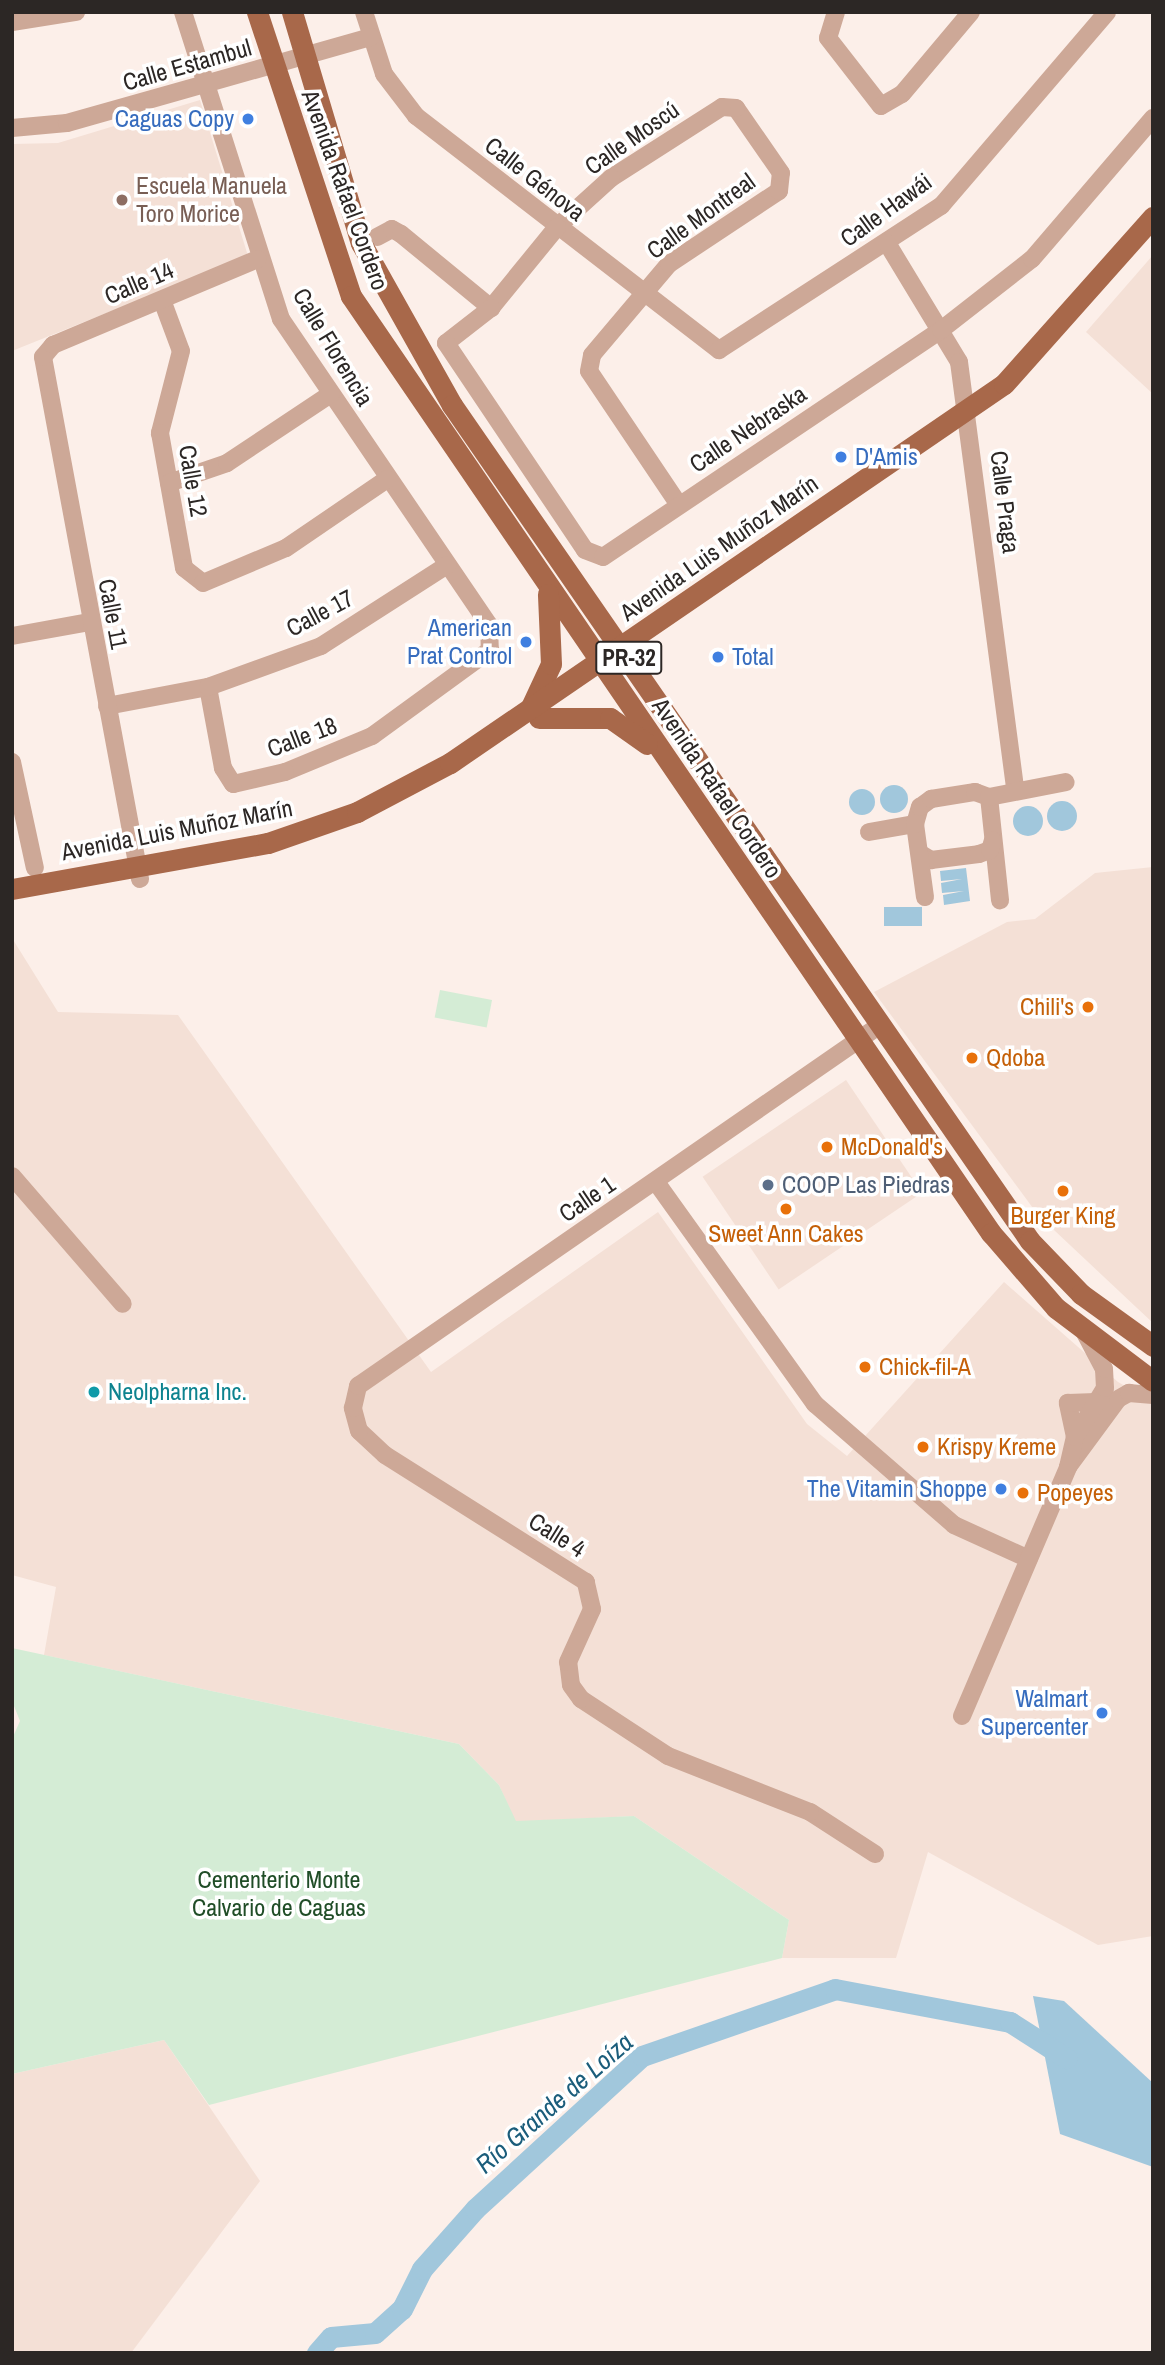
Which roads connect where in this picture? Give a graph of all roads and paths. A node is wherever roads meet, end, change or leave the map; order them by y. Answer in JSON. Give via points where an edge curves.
{"nodes":[{"id":1,"x":76,"y":12,"type":"edge"},
{"id":2,"x":183,"y":12,"type":"edge"},
{"id":3,"x":257,"y":12,"type":"edge"},
{"id":4,"x":292,"y":12,"type":"edge"},
{"id":5,"x":364,"y":12,"type":"edge"},
{"id":6,"x":836,"y":12,"type":"edge"},
{"id":7,"x":971,"y":12,"type":"edge"},
{"id":8,"x":1107,"y":12,"type":"edge"},
{"id":9,"x":12,"y":22,"type":"edge"},
{"id":10,"x":371,"y":37,"type":"junction"},
{"id":11,"x":307,"y":56,"type":"junction"},
{"id":12,"x":273,"y":66,"type":"junction"},
{"id":13,"x":205,"y":87,"type":"junction"},
{"id":14,"x":722,"y":107,"type":"joint"},
{"id":15,"x":1153,"y":118,"type":"edge"},
{"id":16,"x":12,"y":128,"type":"edge"},
{"id":17,"x":1153,"y":218,"type":"edge"},
{"id":18,"x":556,"y":227,"type":"junction"},
{"id":19,"x":377,"y":237,"type":"dead end"},
{"id":20,"x":1153,"y":239,"type":"edge"},
{"id":21,"x":887,"y":243,"type":"junction"},
{"id":22,"x":258,"y":260,"type":"junction"},
{"id":23,"x":641,"y":294,"type":"junction"},
{"id":24,"x":162,"y":300,"type":"junction"},
{"id":25,"x":491,"y":308,"type":"junction"},
{"id":26,"x":941,"y":330,"type":"junction"},
{"id":27,"x":719,"y":351,"type":"joint"},
{"id":28,"x":43,"y":357,"type":"joint"},
{"id":29,"x":331,"y":394,"type":"junction"},
{"id":30,"x":970,"y":417,"type":"junction"},
{"id":31,"x":387,"y":479,"type":"junction"},
{"id":32,"x":169,"y":484,"type":"junction"},
{"id":33,"x":679,"y":505,"type":"junction"},
{"id":34,"x":446,"y":565,"type":"junction"},
{"id":35,"x":546,"y":585,"type":"junction"},
{"id":36,"x":89,"y":622,"type":"junction"},
{"id":37,"x":12,"y":636,"type":"edge"},
{"id":38,"x":627,"y":651,"type":"junction"},
{"id":39,"x":603,"y":668,"type":"junction"},
{"id":40,"x":468,"y":670,"type":"joint"},
{"id":41,"x":208,"y":687,"type":"junction"},
{"id":42,"x":107,"y":706,"type":"junction"},
{"id":43,"x":534,"y":714,"type":"junction"},
{"id":44,"x":12,"y":762,"type":"edge"},
{"id":45,"x":679,"y":776,"type":"junction"},
{"id":46,"x":1066,"y":782,"type":"dead end"},
{"id":47,"x":1016,"y":787,"type":"junction"},
{"id":48,"x":989,"y":797,"type":"junction"},
{"id":49,"x":16,"y":806,"type":"edge"},
{"id":50,"x":915,"y":824,"type":"junction"},
{"id":51,"x":869,"y":832,"type":"dead end"},
{"id":52,"x":993,"y":840,"type":"junction"},
{"id":53,"x":921,"y":855,"type":"junction"},
{"id":54,"x":34,"y":868,"type":"dead end"},
{"id":55,"x":139,"y":872,"type":"junction"},
{"id":56,"x":12,"y":889,"type":"edge"},
{"id":57,"x":925,"y":897,"type":"dead end"},
{"id":58,"x":1000,"y":900,"type":"dead end"},
{"id":59,"x":12,"y":902,"type":"edge"},
{"id":60,"x":880,"y":1025,"type":"junction"},
{"id":61,"x":859,"y":1043,"type":"junction"},
{"id":62,"x":12,"y":1176,"type":"edge"},
{"id":63,"x":656,"y":1182,"type":"junction"},
{"id":64,"x":123,"y":1304,"type":"dead end"},
{"id":65,"x":1085,"y":1333,"type":"junction"},
{"id":66,"x":1153,"y":1346,"type":"edge"},
{"id":67,"x":1153,"y":1381,"type":"edge"},
{"id":68,"x":1153,"y":1395,"type":"edge"},
{"id":69,"x":359,"y":1431,"type":"joint"},
{"id":70,"x":1068,"y":1466,"type":"junction"},
{"id":71,"x":1029,"y":1559,"type":"junction"},
{"id":72,"x":962,"y":1716,"type":"dead end"},
{"id":73,"x":875,"y":1854,"type":"dead end"}],
"edges":[{"from":1,"to":9,"type":"street"},
{"from":2,"to":13,"type":"street","name":"Calle Florencia"},
{"from":3,"to":12,"type":"main road","name":"Avenida Rafael Cordero"},
{"from":4,"to":11,"type":"main road","name":"Avenida Rafael Cordero"},
{"from":5,"to":10,"type":"street","name":"Calle Génova"},
{"from":6,"to":7,"type":"street","via":[[828,38],[880,106],[902,94]]},
{"from":8,"to":21,"type":"street","name":"Calle Hawái","via":[[941,206]]},
{"from":10,"to":11,"type":"street","name":"Calle Estambul"},
{"from":10,"to":18,"type":"street","name":"Calle Génova","via":[[384,74],[416,117]]},
{"from":11,"to":12,"type":"street","name":"Calle Estambul"},
{"from":11,"to":38,"type":"main road","name":"Avenida Rafael Cordero","via":[[361,243],[452,405]]},
{"from":12,"to":13,"type":"street","name":"Calle Estambul"},
{"from":12,"to":35,"type":"main road","name":"Avenida Rafael Cordero","via":[[351,296]]},
{"from":13,"to":16,"type":"street","name":"Calle Estambul","via":[[67,123]]},
{"from":13,"to":22,"type":"street","name":"Calle Florencia"},
{"from":14,"to":18,"type":"street","name":"Calle Moscú","via":[[611,178]]},
{"from":14,"to":23,"type":"street","name":"Calle Montreal","via":[[736,108],[781,173],[779,191],[669,264]]},
{"from":15,"to":26,"type":"street","name":"Calle Nebraska","via":[[1032,259]]},
{"from":17,"to":30,"type":"main road","name":"Avenida Luis Muñoz Marín","number":"PR-32","via":[[1030,359]]},
{"from":18,"to":23,"type":"street","name":"Calle Génova"},
{"from":18,"to":25,"type":"street","name":"Calle Moscú"},
{"from":19,"to":25,"type":"street","via":[[392,229],[401,234]]},
{"from":20,"to":30,"type":"main road","name":"Avenida Luis Muñoz Marín","number":"PR-32","via":[[1034,374]]},
{"from":21,"to":26,"type":"street","name":"Calle Praga"},
{"from":21,"to":27,"type":"street","name":"Calle Hawái"},
{"from":22,"to":24,"type":"street","name":"Calle 14"},
{"from":22,"to":29,"type":"street","name":"Calle Florencia","via":[[281,319]]},
{"from":23,"to":27,"type":"street","name":"Calle Génova"},
{"from":23,"to":33,"type":"street","name":"Calle Montreal","via":[[592,355],[589,371]]},
{"from":24,"to":28,"type":"street","name":"Calle 14","via":[[53,345]]},
{"from":24,"to":32,"type":"street","name":"Calle 12","via":[[181,351],[160,433]]},
{"from":25,"to":33,"type":"street","name":"Calle Nebraska","via":[[446,344],[585,550],[603,557]]},
{"from":26,"to":30,"type":"street","name":"Calle Praga","via":[[959,362]]},
{"from":26,"to":33,"type":"street","name":"Calle Nebraska"},
{"from":28,"to":36,"type":"street","name":"Calle 11"},
{"from":29,"to":31,"type":"street","name":"Calle Florencia"},
{"from":29,"to":32,"type":"street","via":[[227,463]]},
{"from":30,"to":38,"type":"main road","name":"Avenida Luis Muñoz Marín","number":"PR-32"},
{"from":30,"to":47,"type":"street","name":"Calle Praga"},
{"from":31,"to":32,"type":"street","name":"Calle 12","via":[[286,548],[203,583],[184,568]]},
{"from":31,"to":34,"type":"street","name":"Calle Florencia"},
{"from":34,"to":40,"type":"street","name":"Calle Florencia","via":[[489,625],[490,650]]},
{"from":34,"to":41,"type":"street","name":"Calle 17","via":[[321,646]]},
{"from":35,"to":39,"type":"main road","name":"Avenida Rafael Cordero"},
{"from":35,"to":43,"type":"main road","via":[[551,664]]},
{"from":36,"to":37,"type":"street"},
{"from":36,"to":42,"type":"street","name":"Calle 11"},
{"from":38,"to":39,"type":"main road","name":"Avenida Luis Muñoz Marín","number":"PR-32"},
{"from":38,"to":60,"type":"main road","name":"Avenida Rafael Cordero"},
{"from":39,"to":43,"type":"main road","name":"Avenida Luis Muñoz Marín","number":"PR-32"},
{"from":39,"to":45,"type":"main road","name":"Avenida Rafael Cordero"},
{"from":40,"to":41,"type":"street","name":"Calle 18","via":[[372,736],[285,772],[233,784],[223,768]]},
{"from":41,"to":42,"type":"street","name":"Calle 17"},
{"from":42,"to":55,"type":"street","name":"Calle 11"},
{"from":43,"to":45,"type":"main road","via":[[610,718],[633,731]]},
{"from":43,"to":55,"type":"main road","name":"Avenida Luis Muñoz Marín","number":"PR-32","via":[[440,769],[335,821],[268,843]]},
{"from":44,"to":49,"type":"street"},
{"from":45,"to":61,"type":"main road","name":"Avenida Rafael Cordero"},
{"from":46,"to":47,"type":"street"},
{"from":47,"to":48,"type":"street"},
{"from":48,"to":50,"type":"street","via":[[975,792],[931,799]]},
{"from":48,"to":52,"type":"street"},
{"from":49,"to":54,"type":"street"},
{"from":50,"to":51,"type":"street"},
{"from":50,"to":53,"type":"street"},
{"from":52,"to":53,"type":"street","via":[[979,854],[931,860]]},
{"from":52,"to":58,"type":"street"},
{"from":53,"to":57,"type":"street"},
{"from":55,"to":56,"type":"main road","name":"Avenida Luis Muñoz Marín","number":"PR-32"},
{"from":55,"to":59,"type":"main road","name":"Avenida Luis Muñoz Marín","number":"PR-32"},
{"from":60,"to":61,"type":"street","name":"Calle 1"},
{"from":60,"to":66,"type":"main road","name":"Avenida Rafael Cordero","via":[[1030,1241],[1081,1294]]},
{"from":61,"to":63,"type":"street","name":"Calle 1"},
{"from":61,"to":65,"type":"main road","name":"Avenida Rafael Cordero","via":[[991,1233],[1030,1281]]},
{"from":62,"to":64,"type":"street"},
{"from":63,"to":69,"type":"street","name":"Calle 1","via":[[358,1386],[353,1408]]},
{"from":63,"to":71,"type":"street","via":[[814,1404],[954,1525]]},
{"from":65,"to":67,"type":"main road","name":"Avenida Rafael Cordero"},
{"from":65,"to":70,"type":"street","via":[[1104,1368],[1105,1388],[1096,1402],[1068,1403],[1075,1437]]},
{"from":68,"to":70,"type":"street","via":[[1129,1393],[1118,1399]]},
{"from":69,"to":73,"type":"street","name":"Calle 4","via":[[386,1455],[586,1582],[592,1609],[568,1662],[570,1685],[581,1699],[668,1756],[810,1812]]},
{"from":70,"to":71,"type":"street"},
{"from":71,"to":72,"type":"street"}]}
